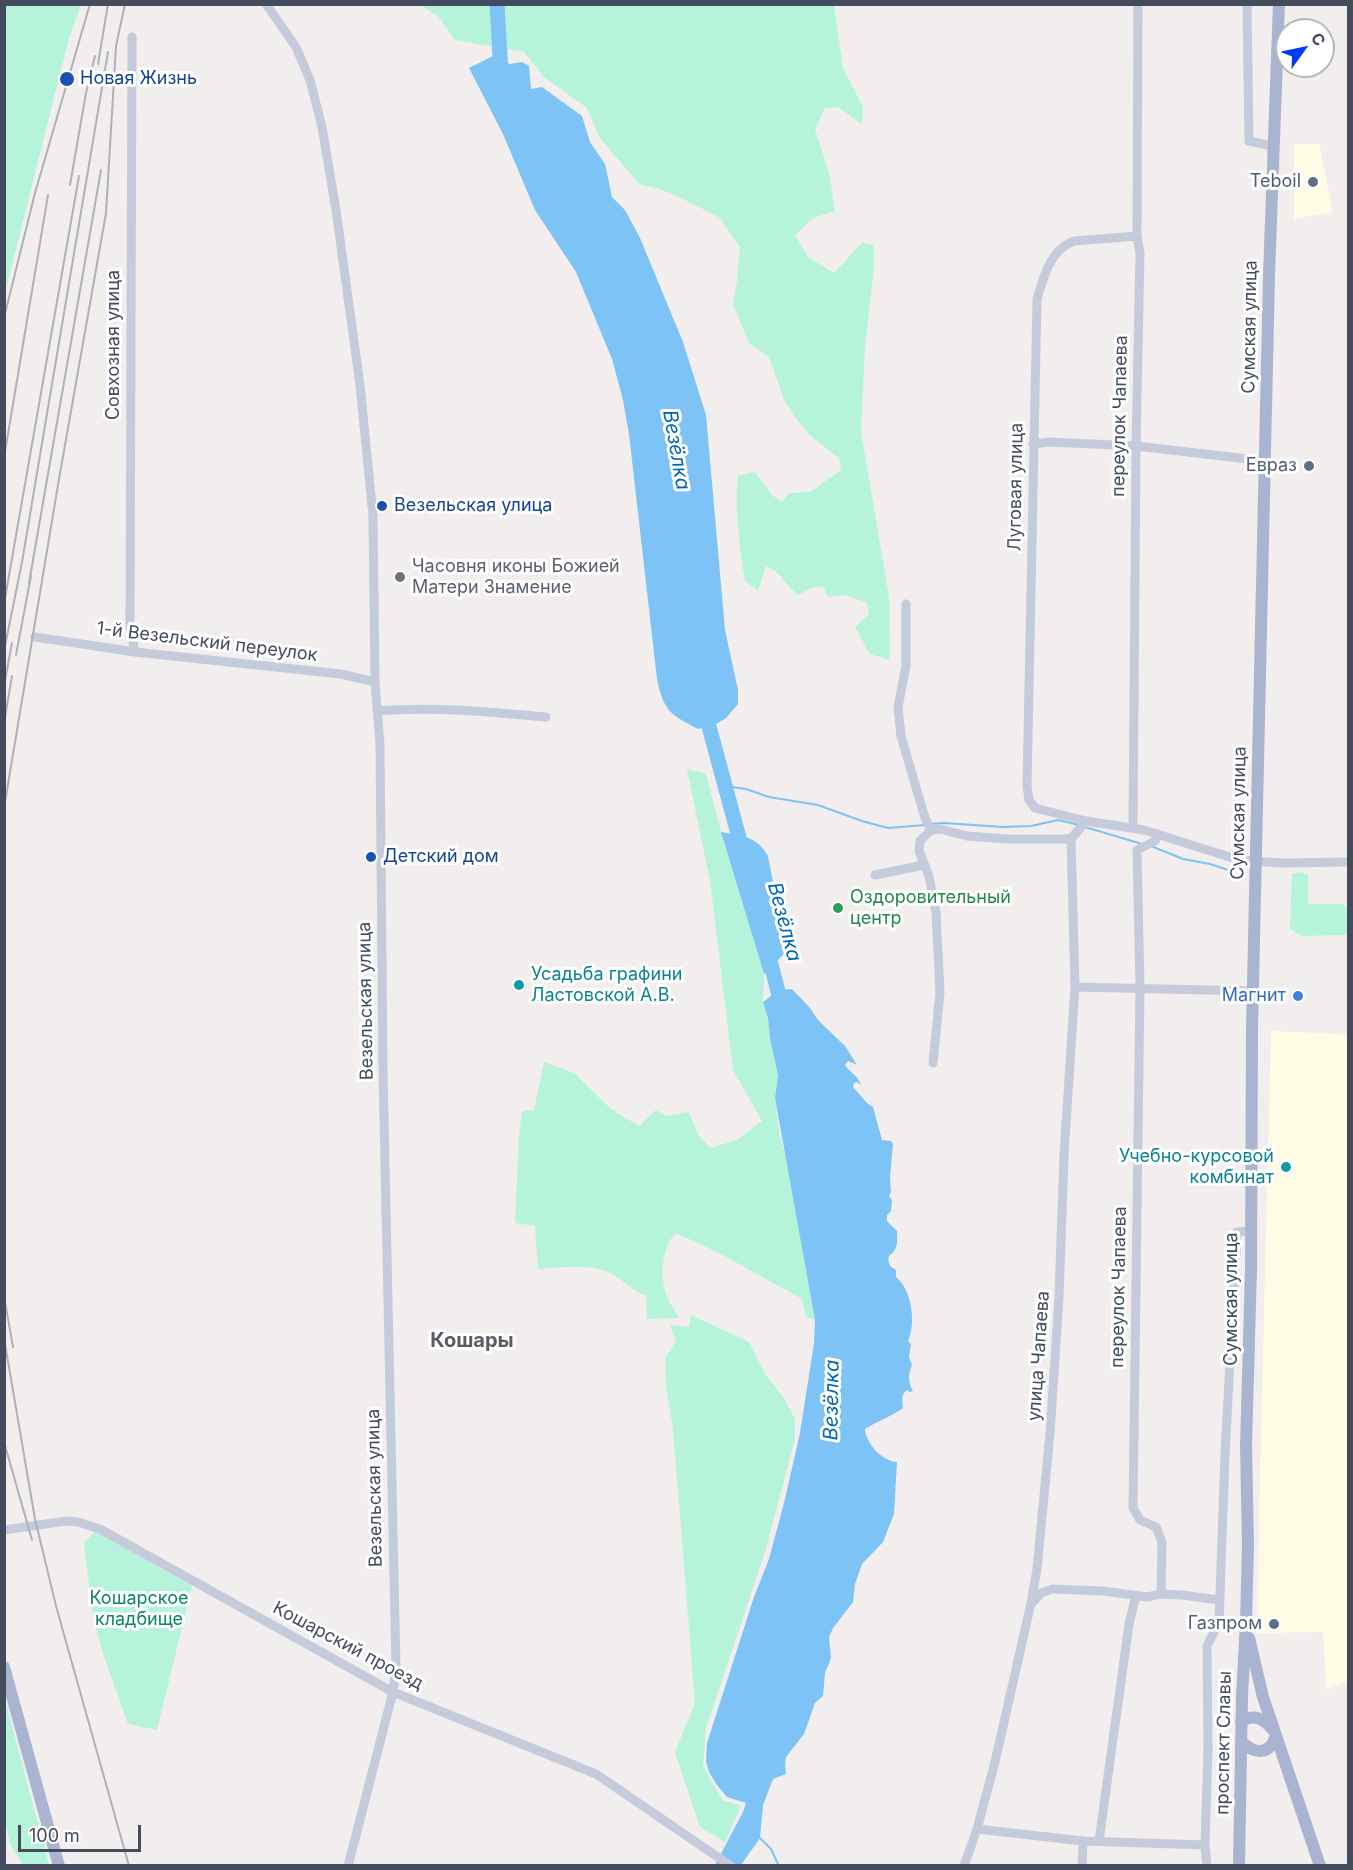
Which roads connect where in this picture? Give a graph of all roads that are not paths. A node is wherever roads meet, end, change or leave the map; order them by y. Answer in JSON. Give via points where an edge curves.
{"nodes":[{"id":1,"x":266,"y":4,"type":"edge"},
{"id":2,"x":1138,"y":4,"type":"edge"},
{"id":3,"x":1247,"y":4,"type":"edge"},
{"id":4,"x":1279,"y":4,"type":"edge"},
{"id":5,"x":132,"y":37,"type":"dead end"},
{"id":6,"x":1274,"y":146,"type":"junction"},
{"id":7,"x":1137,"y":236,"type":"junction"},
{"id":8,"x":1033,"y":444,"type":"junction"},
{"id":9,"x":1136,"y":446,"type":"junction"},
{"id":10,"x":1265,"y":461,"type":"junction"},
{"id":11,"x":906,"y":604,"type":"dead end"},
{"id":12,"x":35,"y":637,"type":"dead end"},
{"id":13,"x":135,"y":652,"type":"junction"},
{"id":14,"x":375,"y":682,"type":"junction"},
{"id":15,"x":377,"y":711,"type":"junction"},
{"id":16,"x":546,"y":717,"type":"dead end"},
{"id":17,"x":1086,"y":821,"type":"junction"},
{"id":18,"x":1133,"y":828,"type":"junction"},
{"id":19,"x":931,"y":830,"type":"junction"},
{"id":20,"x":1158,"y":834,"type":"junction"},
{"id":21,"x":1071,"y":839,"type":"junction"},
{"id":22,"x":1256,"y":861,"type":"junction"},
{"id":23,"x":1348,"y":862,"type":"edge"},
{"id":24,"x":924,"y":865,"type":"junction"},
{"id":25,"x":875,"y":874,"type":"dead end"},
{"id":26,"x":1075,"y":987,"type":"junction"},
{"id":27,"x":1140,"y":988,"type":"junction"},
{"id":28,"x":1253,"y":991,"type":"junction"},
{"id":29,"x":933,"y":1063,"type":"dead end"},
{"id":30,"x":1250,"y":1232,"type":"junction"},
{"id":31,"x":1226,"y":1445,"type":"junction"},
{"id":32,"x":1246,"y":1446,"type":"junction"},
{"id":33,"x":4,"y":1530,"type":"edge"},
{"id":34,"x":1037,"y":1569,"type":"junction"},
{"id":35,"x":1052,"y":1588,"type":"junction"},
{"id":36,"x":1161,"y":1594,"type":"junction"},
{"id":37,"x":1136,"y":1595,"type":"junction"},
{"id":38,"x":1219,"y":1600,"type":"junction"},
{"id":39,"x":1031,"y":1604,"type":"junction"},
{"id":40,"x":1246,"y":1622,"type":"junction"},
{"id":41,"x":4,"y":1667,"type":"edge"},
{"id":42,"x":393,"y":1692,"type":"junction"},
{"id":43,"x":1241,"y":1721,"type":"junction"},
{"id":44,"x":1276,"y":1734,"type":"junction"},
{"id":45,"x":1241,"y":1741,"type":"junction"},
{"id":46,"x":977,"y":1830,"type":"junction"},
{"id":47,"x":1083,"y":1841,"type":"junction"},
{"id":48,"x":1099,"y":1841,"type":"junction"},
{"id":49,"x":1205,"y":1845,"type":"junction"},
{"id":50,"x":59,"y":1866,"type":"edge"},
{"id":51,"x":348,"y":1866,"type":"edge"},
{"id":52,"x":731,"y":1866,"type":"edge"},
{"id":53,"x":964,"y":1866,"type":"edge"},
{"id":54,"x":1082,"y":1866,"type":"edge"},
{"id":55,"x":1207,"y":1866,"type":"edge"},
{"id":56,"x":1239,"y":1866,"type":"edge"},
{"id":57,"x":1320,"y":1866,"type":"edge"}],
"edges":[{"from":1,"to":14,"type":"street","name":"Везельская улица","via":[[296,47],[310,80],[333,189],[360,385],[373,516]]},
{"from":2,"to":7,"type":"street","name":"переулок Чапаева"},
{"from":3,"to":6,"type":"street","via":[[1249,141]]},
{"from":4,"to":6,"type":"main road","name":"Сумская улица"},
{"from":5,"to":13,"type":"street","name":"Совхозная улица","via":[[130,627]]},
{"from":6,"to":10,"type":"main road","name":"Сумская улица"},
{"from":7,"to":8,"type":"street","name":"Луговая улица","via":[[1065,244],[1044,274],[1037,299]]},
{"from":7,"to":9,"type":"street","name":"переулок Чапаева","via":[[1140,254]]},
{"from":8,"to":9,"type":"street"},
{"from":8,"to":17,"type":"street","name":"Луговая улица","via":[[1029,800],[1035,808]]},
{"from":9,"to":10,"type":"street"},
{"from":9,"to":18,"type":"street","name":"переулок Чапаева"},
{"from":10,"to":22,"type":"main road","name":"Сумская улица"},
{"from":11,"to":19,"type":"street","via":[[906,666],[898,707],[901,736]]},
{"from":12,"to":13,"type":"street","name":"1-й Везельский переулок"},
{"from":13,"to":14,"type":"street","name":"1-й Везельский переулок"},
{"from":14,"to":15,"type":"street","name":"Везельская улица"},
{"from":15,"to":16,"type":"street","via":[[407,708]]},
{"from":15,"to":42,"type":"street","name":"Везельская улица","via":[[396,1655]]},
{"from":17,"to":18,"type":"street"},
{"from":17,"to":21,"type":"street"},
{"from":18,"to":20,"type":"street"},
{"from":19,"to":21,"type":"street","via":[[1007,839]]},
{"from":19,"to":24,"type":"street","via":[[920,841],[918,851]]},
{"from":20,"to":22,"type":"street","via":[[1239,860]]},
{"from":20,"to":27,"type":"street","name":"переулок Чапаева","via":[[1155,841],[1137,850]]},
{"from":21,"to":26,"type":"street","name":"улица Чапаева"},
{"from":22,"to":23,"type":"street"},
{"from":22,"to":28,"type":"main road","name":"Сумская улица"},
{"from":24,"to":25,"type":"street"},
{"from":24,"to":29,"type":"street","via":[[936,912],[939,969]]},
{"from":26,"to":27,"type":"street"},
{"from":26,"to":34,"type":"street","name":"улица Чапаева","via":[[1059,1297]]},
{"from":27,"to":28,"type":"street"},
{"from":27,"to":36,"type":"street","name":"переулок Чапаева","via":[[1133,1508],[1140,1520],[1156,1527],[1162,1542]]},
{"from":28,"to":30,"type":"main road","name":"Сумская улица"},
{"from":30,"to":31,"type":"street","via":[[1237,1232]]},
{"from":30,"to":32,"type":"main road","name":"Сумская улица"},
{"from":31,"to":32,"type":"street"},
{"from":31,"to":38,"type":"street"},
{"from":32,"to":40,"type":"main road","name":"Сумская улица"},
{"from":33,"to":42,"type":"street","name":"Кошарский проезд","via":[[66,1521],[100,1529]]},
{"from":34,"to":35,"type":"street"},
{"from":34,"to":39,"type":"street","name":"улица Чапаева"},
{"from":35,"to":37,"type":"street"},
{"from":35,"to":39,"type":"street"},
{"from":36,"to":37,"type":"street"},
{"from":36,"to":38,"type":"street"},
{"from":37,"to":48,"type":"street"},
{"from":38,"to":49,"type":"street","via":[[1219,1622],[1207,1646]]},
{"from":39,"to":46,"type":"street","name":"улица Чапаева"},
{"from":40,"to":43,"type":"main road","name":"проспект Славы"},
{"from":40,"to":44,"type":"main road","via":[[1260,1688]]},
{"from":41,"to":50,"type":"main road"},
{"from":42,"to":51,"type":"street","name":"Везельская улица"},
{"from":42,"to":52,"type":"street","name":"Кошарский проезд","via":[[596,1774]]},
{"from":43,"to":44,"type":"main road","via":[[1260,1718]]},
{"from":43,"to":45,"type":"main road","name":"проспект Славы"},
{"from":44,"to":45,"type":"main road","via":[[1274,1743],[1265,1751],[1249,1749]]},
{"from":44,"to":57,"type":"main road"},
{"from":45,"to":56,"type":"main road","name":"проспект Славы"},
{"from":46,"to":47,"type":"street"},
{"from":46,"to":53,"type":"street","name":"улица Чапаева"},
{"from":47,"to":48,"type":"street"},
{"from":47,"to":54,"type":"street"},
{"from":48,"to":49,"type":"street"},
{"from":49,"to":55,"type":"street"}]}
